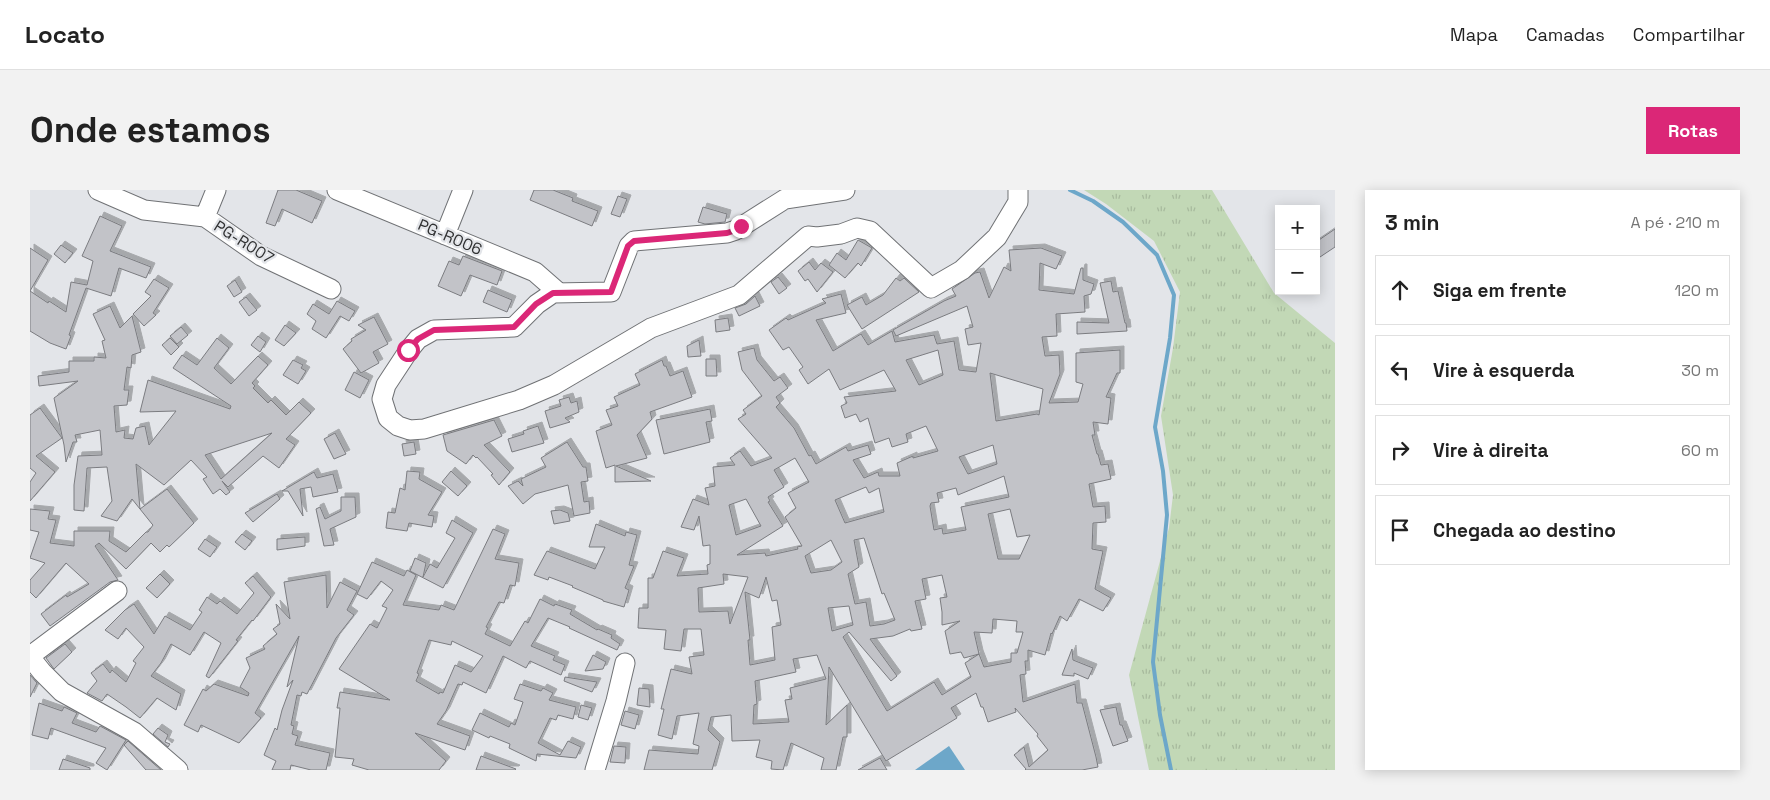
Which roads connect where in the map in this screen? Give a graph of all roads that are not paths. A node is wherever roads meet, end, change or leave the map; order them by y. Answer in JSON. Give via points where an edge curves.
{"nodes":[{"id":1,"x":98,"y":190,"type":"edge"},
{"id":2,"x":216,"y":190,"type":"edge"},
{"id":3,"x":337,"y":190,"type":"edge"},
{"id":4,"x":463,"y":190,"type":"edge"},
{"id":5,"x":846,"y":190,"type":"edge"},
{"id":6,"x":795,"y":193,"type":"edge"},
{"id":7,"x":1018,"y":196,"type":"edge"},
{"id":8,"x":205,"y":217,"type":"junction"},
{"id":9,"x":445,"y":235,"type":"junction"},
{"id":10,"x":330,"y":289,"type":"dead end"},
{"id":11,"x":559,"y":293,"type":"junction"},
{"id":12,"x":117,"y":590,"type":"dead end"},
{"id":13,"x":30,"y":657,"type":"edge"},
{"id":14,"x":625,"y":662,"type":"dead end"},
{"id":15,"x":178,"y":770,"type":"edge"},
{"id":16,"x":595,"y":770,"type":"edge"}],
"edges":[{"from":1,"to":8,"type":"street","name":"PG-R007","via":[[144,210]]},
{"from":2,"to":8,"type":"street"},
{"from":3,"to":9,"type":"street","name":"PG-R006"},
{"from":4,"to":9,"type":"street"},
{"from":5,"to":6,"type":"street"},
{"from":6,"to":11,"type":"street","via":[[792,198],[727,233],[634,241],[628,246],[611,292]]},
{"from":7,"to":11,"type":"street","via":[[997,237],[962,270],[931,288],[870,231],[857,228],[841,234],[808,236],[739,295],[651,328],[554,385],[519,400],[424,429],[410,430],[388,418],[382,399],[386,385],[418,339],[434,330],[514,327],[536,304],[553,293]]},
{"from":8,"to":10,"type":"street","name":"PG-R007","via":[[261,256]]},
{"from":9,"to":11,"type":"street","name":"PG-R006","via":[[534,272]]},
{"from":12,"to":13,"type":"street"},
{"from":13,"to":15,"type":"street","via":[[62,692],[134,732]]},
{"from":14,"to":16,"type":"street"}]}
